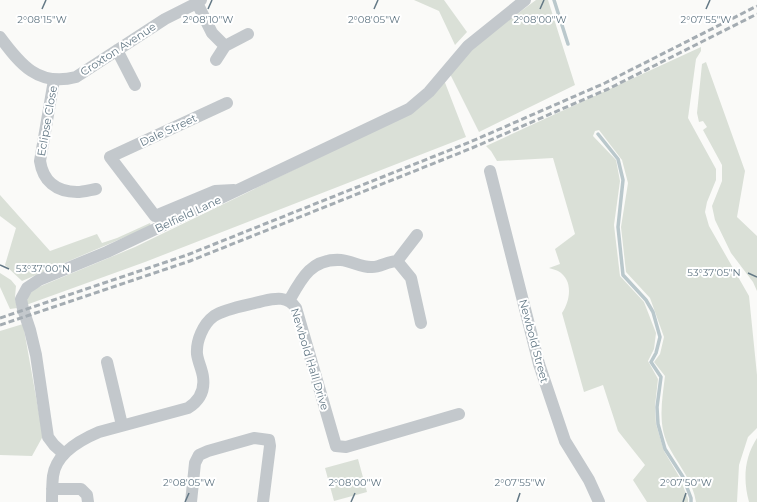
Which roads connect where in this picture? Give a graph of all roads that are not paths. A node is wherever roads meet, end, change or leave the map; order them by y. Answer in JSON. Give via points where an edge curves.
{"nodes":[{"id":1,"x":525,"y":0,"type":"edge"},
{"id":2,"x":199,"y":2,"type":"edge"},
{"id":3,"x":248,"y":34,"type":"dead end"},
{"id":4,"x":0,"y":37,"type":"edge"},
{"id":5,"x":225,"y":46,"type":"junction"},
{"id":6,"x":117,"y":50,"type":"junction"},
{"id":7,"x":216,"y":60,"type":"dead end"},
{"id":8,"x":54,"y":80,"type":"junction"},
{"id":9,"x":136,"y":85,"type":"dead end"},
{"id":10,"x":227,"y":103,"type":"dead end"},
{"id":11,"x":490,"y":171,"type":"dead end"},
{"id":12,"x":96,"y":189,"type":"dead end"},
{"id":13,"x":239,"y":190,"type":"junction"},
{"id":14,"x":417,"y":235,"type":"dead end"},
{"id":15,"x":397,"y":261,"type":"junction"},
{"id":16,"x":289,"y":301,"type":"junction"},
{"id":17,"x":421,"y":323,"type":"dead end"},
{"id":18,"x":107,"y":362,"type":"dead end"},
{"id":19,"x":459,"y":414,"type":"dead end"},
{"id":20,"x":122,"y":425,"type":"junction"},
{"id":21,"x":64,"y":454,"type":"junction"},
{"id":22,"x":52,"y":489,"type":"junction"},
{"id":23,"x":52,"y":502,"type":"edge"},
{"id":24,"x":88,"y":502,"type":"edge"},
{"id":25,"x":191,"y":502,"type":"edge"},
{"id":26,"x":263,"y":502,"type":"edge"},
{"id":27,"x":599,"y":502,"type":"edge"}],
"edges":[{"from":1,"to":13,"type":"street","name":"Belfield Lane","via":[[468,46],[429,92],[409,109]]},
{"from":2,"to":5,"type":"street","via":[[212,33]]},
{"from":2,"to":6,"type":"street","name":"Croxton Avenue","via":[[165,19]]},
{"from":3,"to":5,"type":"street"},
{"from":4,"to":8,"type":"street","name":"Croxton Avenue","via":[[28,69]]},
{"from":5,"to":7,"type":"street"},
{"from":6,"to":8,"type":"street","name":"Croxton Avenue","via":[[76,77]]},
{"from":6,"to":9,"type":"street"},
{"from":8,"to":12,"type":"street","name":"Eclipse Close","via":[[40,161],[42,171],[56,188],[78,192]]},
{"from":10,"to":13,"type":"street","name":"Dale Street","via":[[110,157],[155,216],[215,191]]},
{"from":11,"to":27,"type":"street","name":"Newbold Street","via":[[539,364],[564,441],[589,480]]},
{"from":13,"to":21,"type":"street","name":"Belfield Lane","via":[[107,252],[39,280],[24,292],[21,299],[36,355],[48,437]]},
{"from":14,"to":15,"type":"street"},
{"from":15,"to":16,"type":"street","via":[[372,268],[341,260],[316,265],[307,272]]},
{"from":15,"to":17,"type":"street","via":[[411,278]]},
{"from":16,"to":19,"type":"street","name":"Newbold Hall Drive","via":[[296,308],[336,446],[346,447]]},
{"from":16,"to":20,"type":"street","name":"Newbold Hall Drive","via":[[272,299],[214,316],[204,327],[199,339],[197,354],[203,377],[203,389],[195,404]]},
{"from":18,"to":20,"type":"street"},
{"from":20,"to":21,"type":"street","name":"Newbold Hall Drive","via":[[86,437]]},
{"from":21,"to":22,"type":"street","via":[[56,464]]},
{"from":22,"to":23,"type":"street"},
{"from":22,"to":24,"type":"street","via":[[81,489],[87,495]]},
{"from":25,"to":26,"type":"street","via":[[195,463],[199,455],[254,438],[268,440],[270,446]]}]}
